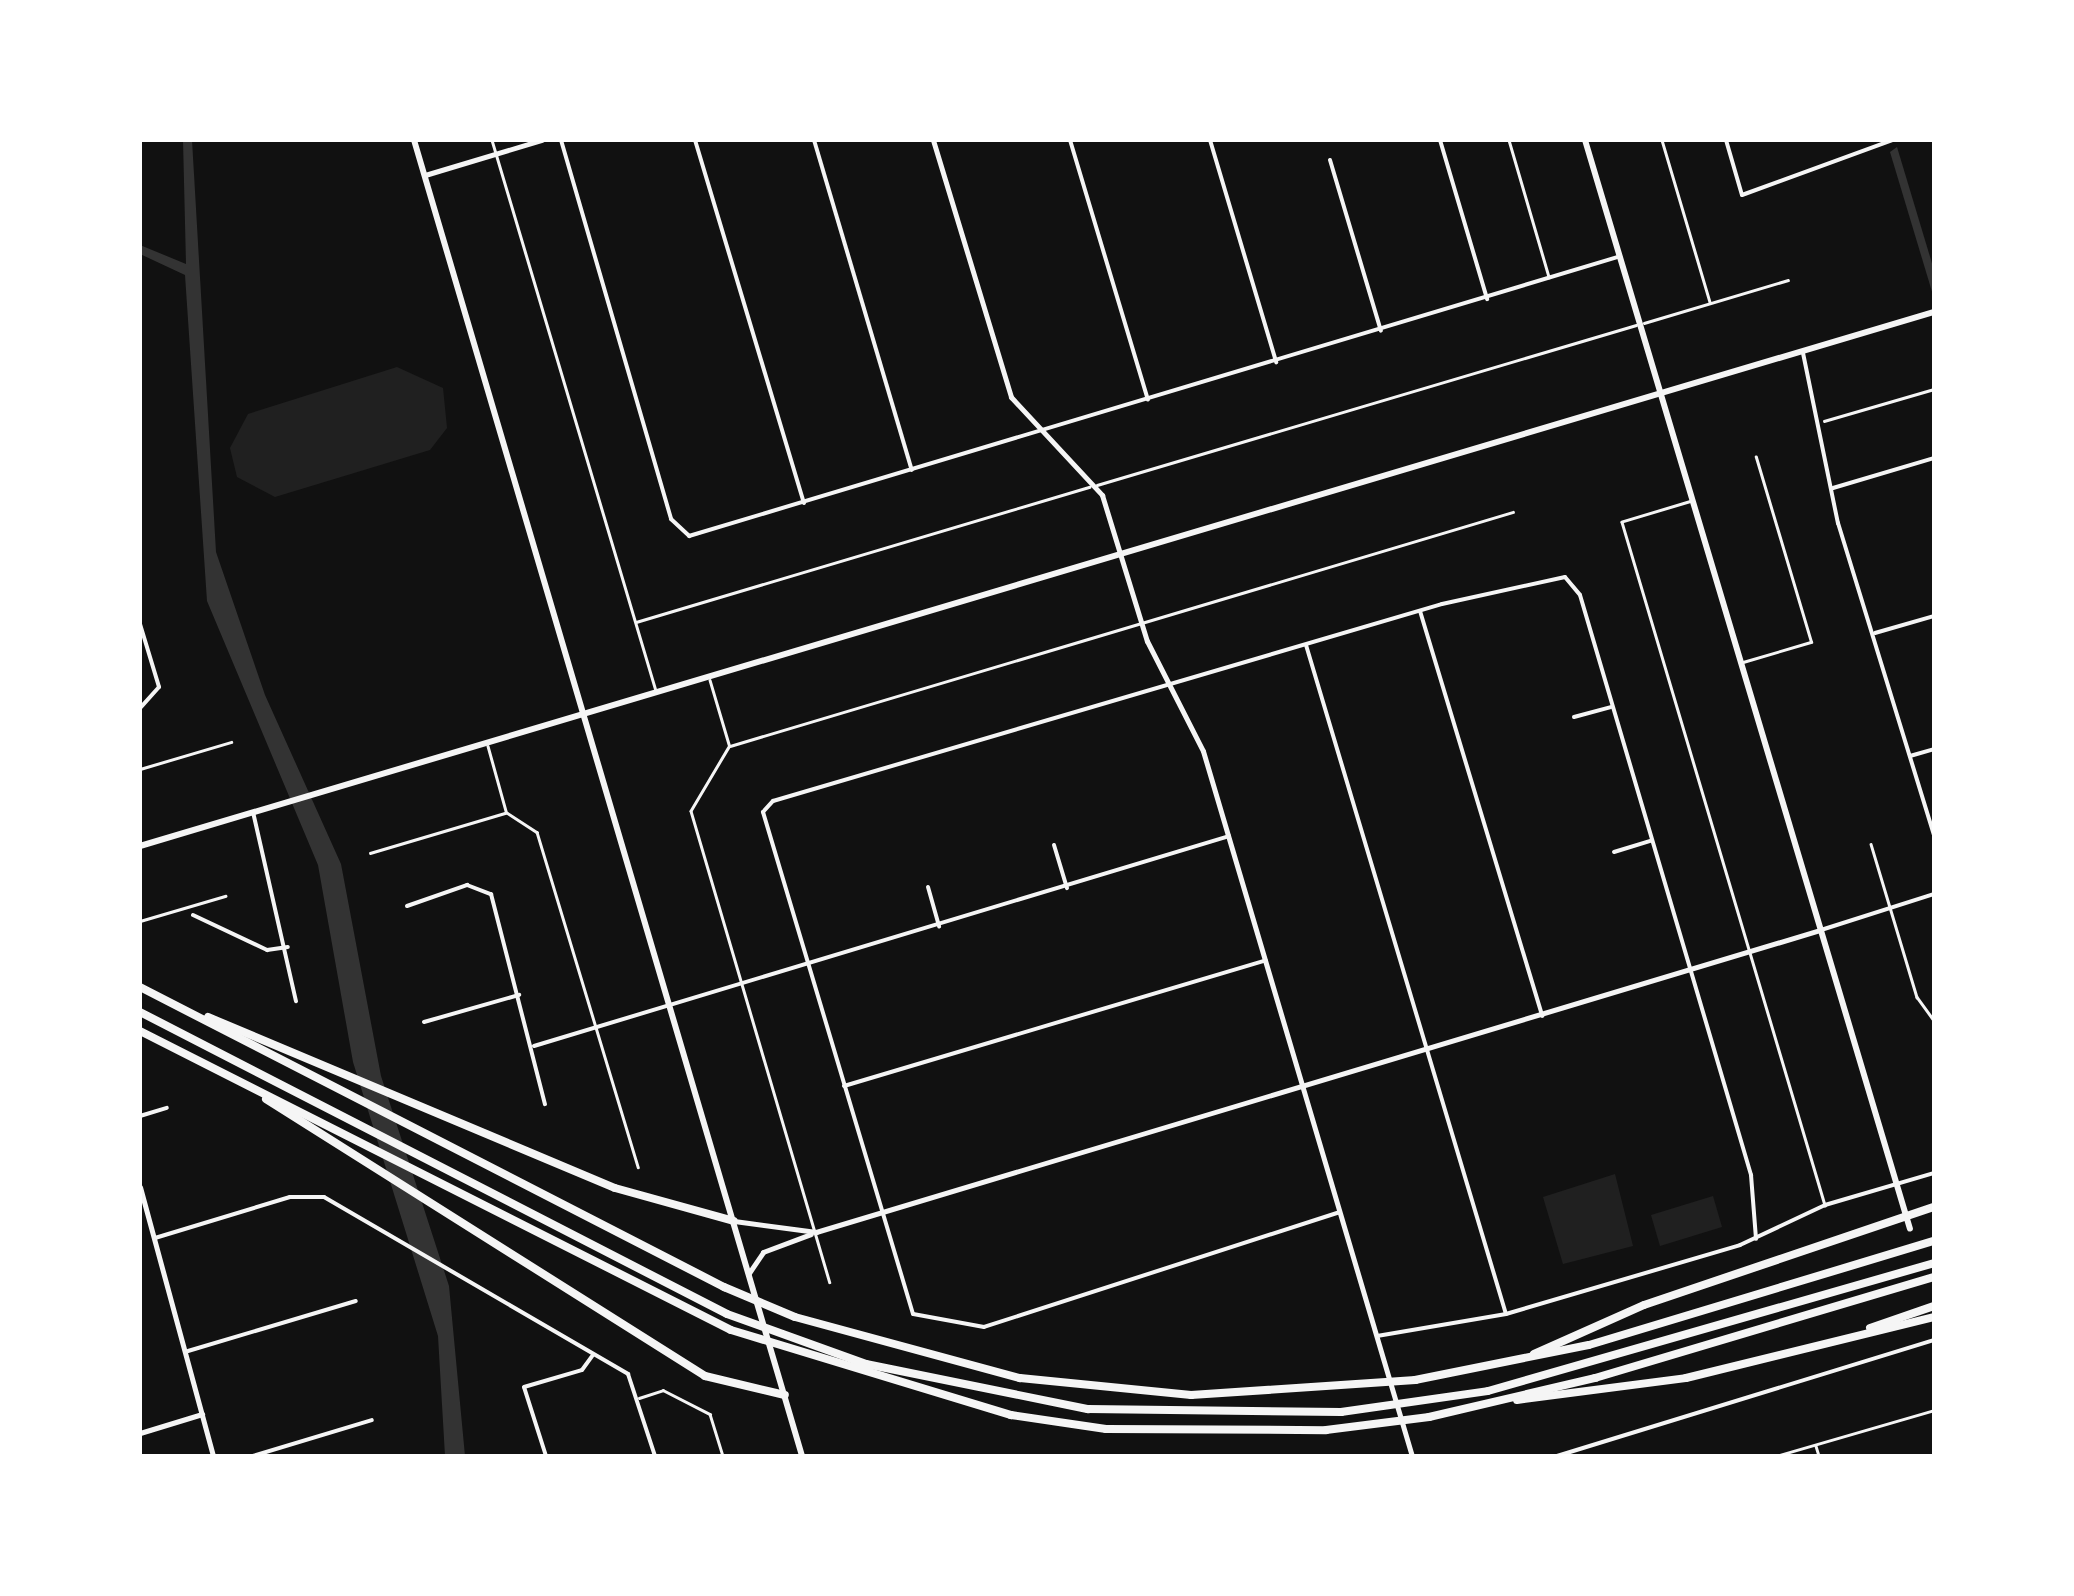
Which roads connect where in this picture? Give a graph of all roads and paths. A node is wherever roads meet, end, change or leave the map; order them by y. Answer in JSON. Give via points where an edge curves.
{"nodes":[{"id":1,"x":414,"y":140,"type":"edge"},
{"id":2,"x":492,"y":140,"type":"edge"},
{"id":3,"x":542,"y":140,"type":"edge"},
{"id":4,"x":561,"y":140,"type":"edge"},
{"id":5,"x":695,"y":140,"type":"edge"},
{"id":6,"x":814,"y":140,"type":"edge"},
{"id":7,"x":933,"y":140,"type":"edge"},
{"id":8,"x":1070,"y":140,"type":"edge"},
{"id":9,"x":1210,"y":140,"type":"edge"},
{"id":10,"x":1440,"y":140,"type":"edge"},
{"id":11,"x":1509,"y":140,"type":"edge"},
{"id":12,"x":1585,"y":140,"type":"edge"},
{"id":13,"x":1662,"y":140,"type":"edge"},
{"id":14,"x":1726,"y":140,"type":"edge"},
{"id":15,"x":1892,"y":140,"type":"edge"},
{"id":16,"x":496,"y":154,"type":"junction"},
{"id":17,"x":1330,"y":160,"type":"dead end"},
{"id":18,"x":424,"y":176,"type":"junction"},
{"id":19,"x":1620,"y":256,"type":"junction"},
{"id":20,"x":1550,"y":278,"type":"junction"},
{"id":21,"x":1788,"y":280,"type":"dead end"},
{"id":22,"x":1487,"y":299,"type":"junction"},
{"id":23,"x":1710,"y":303,"type":"junction"},
{"id":24,"x":1934,"y":312,"type":"edge"},
{"id":25,"x":1640,"y":324,"type":"junction"},
{"id":26,"x":1381,"y":331,"type":"junction"},
{"id":27,"x":1803,"y":351,"type":"junction"},
{"id":28,"x":1276,"y":362,"type":"junction"},
{"id":29,"x":1934,"y":388,"type":"edge"},
{"id":30,"x":1661,"y":395,"type":"junction"},
{"id":31,"x":1148,"y":400,"type":"junction"},
{"id":32,"x":1824,"y":422,"type":"junction"},
{"id":33,"x":1040,"y":432,"type":"junction"},
{"id":34,"x":1756,"y":457,"type":"dead end"},
{"id":35,"x":1934,"y":458,"type":"edge"},
{"id":36,"x":912,"y":470,"type":"junction"},
{"id":37,"x":1096,"y":485,"type":"junction"},
{"id":38,"x":1833,"y":488,"type":"junction"},
{"id":39,"x":1693,"y":500,"type":"junction"},
{"id":40,"x":804,"y":503,"type":"junction"},
{"id":41,"x":1514,"y":512,"type":"dead end"},
{"id":42,"x":1122,"y":554,"type":"junction"},
{"id":43,"x":1420,"y":611,"type":"junction"},
{"id":44,"x":1934,"y":616,"type":"edge"},
{"id":45,"x":636,"y":622,"type":"junction"},
{"id":46,"x":140,"y":624,"type":"edge"},
{"id":47,"x":1142,"y":624,"type":"junction"},
{"id":48,"x":1875,"y":633,"type":"junction"},
{"id":49,"x":1306,"y":645,"type":"junction"},
{"id":50,"x":1741,"y":662,"type":"junction"},
{"id":51,"x":709,"y":677,"type":"junction"},
{"id":52,"x":1168,"y":685,"type":"junction"},
{"id":53,"x":656,"y":692,"type":"junction"},
{"id":54,"x":1611,"y":706,"type":"junction"},
{"id":55,"x":140,"y":708,"type":"edge"},
{"id":56,"x":583,"y":716,"type":"junction"},
{"id":57,"x":1574,"y":717,"type":"dead end"},
{"id":58,"x":231,"y":742,"type":"dead end"},
{"id":59,"x":487,"y":742,"type":"junction"},
{"id":60,"x":730,"y":746,"type":"junction"},
{"id":61,"x":1934,"y":748,"type":"edge"},
{"id":62,"x":1910,"y":756,"type":"junction"},
{"id":63,"x":140,"y":769,"type":"edge"},
{"id":64,"x":253,"y":812,"type":"junction"},
{"id":65,"x":506,"y":812,"type":"junction"},
{"id":66,"x":1934,"y":834,"type":"edge"},
{"id":67,"x":1228,"y":836,"type":"junction"},
{"id":68,"x":1650,"y":841,"type":"junction"},
{"id":69,"x":1871,"y":844,"type":"dead end"},
{"id":70,"x":140,"y":846,"type":"edge"},
{"id":71,"x":1054,"y":846,"type":"dead end"},
{"id":72,"x":1614,"y":852,"type":"dead end"},
{"id":73,"x":370,"y":853,"type":"dead end"},
{"id":74,"x":928,"y":887,"type":"dead end"},
{"id":75,"x":1067,"y":888,"type":"junction"},
{"id":76,"x":1934,"y":894,"type":"edge"},
{"id":77,"x":225,"y":896,"type":"dead end"},
{"id":78,"x":407,"y":906,"type":"dead end"},
{"id":79,"x":1890,"y":908,"type":"junction"},
{"id":80,"x":193,"y":914,"type":"dead end"},
{"id":81,"x":140,"y":922,"type":"edge"},
{"id":82,"x":939,"y":926,"type":"junction"},
{"id":83,"x":1820,"y":930,"type":"junction"},
{"id":84,"x":288,"y":947,"type":"junction"},
{"id":85,"x":1750,"y":954,"type":"junction"},
{"id":86,"x":1266,"y":960,"type":"junction"},
{"id":87,"x":806,"y":966,"type":"junction"},
{"id":88,"x":1689,"y":972,"type":"junction"},
{"id":89,"x":742,"y":984,"type":"junction"},
{"id":90,"x":140,"y":987,"type":"edge"},
{"id":91,"x":518,"y":995,"type":"junction"},
{"id":92,"x":296,"y":1001,"type":"dead end"},
{"id":93,"x":174,"y":1004,"type":"junction"},
{"id":94,"x":669,"y":1006,"type":"junction"},
{"id":95,"x":140,"y":1012,"type":"edge"},
{"id":96,"x":1542,"y":1016,"type":"junction"},
{"id":97,"x":1934,"y":1020,"type":"edge"},
{"id":98,"x":424,"y":1022,"type":"dead end"},
{"id":99,"x":595,"y":1027,"type":"junction"},
{"id":100,"x":140,"y":1031,"type":"edge"},
{"id":101,"x":534,"y":1046,"type":"junction"},
{"id":102,"x":1428,"y":1049,"type":"junction"},
{"id":103,"x":242,"y":1082,"type":"junction"},
{"id":104,"x":1303,"y":1086,"type":"junction"},
{"id":105,"x":842,"y":1087,"type":"junction"},
{"id":106,"x":545,"y":1104,"type":"dead end"},
{"id":107,"x":167,"y":1108,"type":"dead end"},
{"id":108,"x":140,"y":1116,"type":"edge"},
{"id":109,"x":638,"y":1167,"type":"dead end"},
{"id":110,"x":1934,"y":1173,"type":"edge"},
{"id":111,"x":1896,"y":1184,"type":"junction"},
{"id":112,"x":140,"y":1187,"type":"edge"},
{"id":113,"x":1825,"y":1205,"type":"junction"},
{"id":114,"x":1934,"y":1207,"type":"edge"},
{"id":115,"x":879,"y":1212,"type":"junction"},
{"id":116,"x":1340,"y":1212,"type":"junction"},
{"id":117,"x":734,"y":1220,"type":"junction"},
{"id":118,"x":1910,"y":1229,"type":"dead end"},
{"id":119,"x":816,"y":1232,"type":"junction"},
{"id":120,"x":155,"y":1238,"type":"junction"},
{"id":121,"x":1756,"y":1239,"type":"junction"},
{"id":122,"x":1934,"y":1241,"type":"edge"},
{"id":123,"x":1934,"y":1263,"type":"edge"},
{"id":124,"x":750,"y":1274,"type":"junction"},
{"id":125,"x":1934,"y":1276,"type":"edge"},
{"id":126,"x":830,"y":1282,"type":"dead end"},
{"id":127,"x":356,"y":1301,"type":"dead end"},
{"id":128,"x":1934,"y":1306,"type":"edge"},
{"id":129,"x":1506,"y":1314,"type":"junction"},
{"id":130,"x":1934,"y":1316,"type":"edge"},
{"id":131,"x":1378,"y":1336,"type":"junction"},
{"id":132,"x":1934,"y":1340,"type":"edge"},
{"id":133,"x":1814,"y":1346,"type":"junction"},
{"id":134,"x":188,"y":1351,"type":"junction"},
{"id":135,"x":593,"y":1355,"type":"junction"},
{"id":136,"x":1511,"y":1364,"type":"junction"},
{"id":137,"x":785,"y":1395,"type":"junction"},
{"id":138,"x":637,"y":1398,"type":"junction"},
{"id":139,"x":1476,"y":1406,"type":"junction"},
{"id":140,"x":1934,"y":1410,"type":"edge"},
{"id":141,"x":202,"y":1414,"type":"junction"},
{"id":142,"x":372,"y":1420,"type":"dead end"},
{"id":143,"x":140,"y":1433,"type":"edge"},
{"id":144,"x":1816,"y":1444,"type":"junction"},
{"id":145,"x":212,"y":1456,"type":"edge"},
{"id":146,"x":253,"y":1456,"type":"edge"},
{"id":147,"x":546,"y":1456,"type":"edge"},
{"id":148,"x":654,"y":1456,"type":"edge"},
{"id":149,"x":722,"y":1456,"type":"edge"},
{"id":150,"x":802,"y":1456,"type":"edge"},
{"id":151,"x":1412,"y":1456,"type":"edge"},
{"id":152,"x":1556,"y":1456,"type":"edge"},
{"id":153,"x":1776,"y":1456,"type":"edge"},
{"id":154,"x":1819,"y":1456,"type":"edge"}],
"edges":[{"from":1,"to":18,"type":"main road"},
{"from":2,"to":16,"type":"lane"},
{"from":3,"to":16,"type":"street"},
{"from":4,"to":40,"type":"street","via":[[682,533]]},
{"from":5,"to":40,"type":"street"},
{"from":6,"to":36,"type":"street"},
{"from":7,"to":33,"type":"street","via":[[1004,380]]},
{"from":8,"to":31,"type":"street"},
{"from":9,"to":28,"type":"street"},
{"from":10,"to":22,"type":"street"},
{"from":11,"to":20,"type":"lane"},
{"from":12,"to":19,"type":"main road"},
{"from":13,"to":23,"type":"lane"},
{"from":14,"to":15,"type":"street","via":[[1742,195]]},
{"from":16,"to":18,"type":"street"},
{"from":16,"to":45,"type":"lane"},
{"from":17,"to":26,"type":"street"},
{"from":18,"to":56,"type":"main road"},
{"from":19,"to":20,"type":"street"},
{"from":19,"to":25,"type":"main road"},
{"from":20,"to":22,"type":"street"},
{"from":21,"to":23,"type":"lane"},
{"from":22,"to":26,"type":"street"},
{"from":23,"to":25,"type":"lane"},
{"from":24,"to":27,"type":"main road"},
{"from":25,"to":30,"type":"main road"},
{"from":25,"to":37,"type":"lane"},
{"from":26,"to":28,"type":"street"},
{"from":27,"to":30,"type":"main road"},
{"from":27,"to":32,"type":"street"},
{"from":28,"to":31,"type":"street"},
{"from":29,"to":32,"type":"lane"},
{"from":30,"to":39,"type":"main road"},
{"from":30,"to":42,"type":"main road"},
{"from":31,"to":33,"type":"street"},
{"from":32,"to":38,"type":"street"},
{"from":33,"to":36,"type":"street"},
{"from":33,"to":37,"type":"street"},
{"from":34,"to":50,"type":"lane","via":[[1811,642]]},
{"from":35,"to":38,"type":"street"},
{"from":36,"to":40,"type":"street"},
{"from":37,"to":42,"type":"street"},
{"from":37,"to":45,"type":"lane"},
{"from":38,"to":48,"type":"street"},
{"from":39,"to":50,"type":"main road"},
{"from":39,"to":85,"type":"lane","via":[[1622,522]]},
{"from":41,"to":47,"type":"lane"},
{"from":42,"to":47,"type":"street"},
{"from":42,"to":51,"type":"main road"},
{"from":43,"to":49,"type":"street"},
{"from":43,"to":54,"type":"street","via":[[1565,576],[1576,585]]},
{"from":43,"to":96,"type":"street"},
{"from":44,"to":48,"type":"street"},
{"from":45,"to":53,"type":"lane"},
{"from":46,"to":55,"type":"street","via":[[156,698]]},
{"from":47,"to":52,"type":"street"},
{"from":47,"to":60,"type":"lane"},
{"from":48,"to":62,"type":"street"},
{"from":49,"to":52,"type":"street"},
{"from":49,"to":102,"type":"street"},
{"from":50,"to":83,"type":"main road"},
{"from":51,"to":53,"type":"main road"},
{"from":51,"to":60,"type":"lane"},
{"from":52,"to":67,"type":"street","via":[[1204,751]]},
{"from":52,"to":87,"type":"street","via":[[773,801],[764,812]]},
{"from":53,"to":56,"type":"main road"},
{"from":54,"to":57,"type":"street"},
{"from":54,"to":68,"type":"street"},
{"from":56,"to":59,"type":"main road"},
{"from":56,"to":94,"type":"main road"},
{"from":58,"to":63,"type":"lane"},
{"from":59,"to":64,"type":"main road"},
{"from":59,"to":65,"type":"lane"},
{"from":60,"to":89,"type":"lane","via":[[690,810]]},
{"from":61,"to":62,"type":"street"},
{"from":62,"to":66,"type":"street"},
{"from":64,"to":70,"type":"main road"},
{"from":64,"to":84,"type":"street"},
{"from":65,"to":73,"type":"lane"},
{"from":65,"to":99,"type":"lane","via":[[537,832]]},
{"from":67,"to":75,"type":"street"},
{"from":67,"to":86,"type":"street"},
{"from":68,"to":72,"type":"street"},
{"from":68,"to":88,"type":"street"},
{"from":69,"to":79,"type":"lane"},
{"from":71,"to":75,"type":"street"},
{"from":74,"to":82,"type":"street"},
{"from":75,"to":82,"type":"street"},
{"from":76,"to":79,"type":"street"},
{"from":77,"to":81,"type":"lane"},
{"from":78,"to":91,"type":"street","via":[[485,888]]},
{"from":79,"to":83,"type":"street"},
{"from":79,"to":97,"type":"lane","via":[[1917,997]]},
{"from":80,"to":84,"type":"street","via":[[267,950]]},
{"from":82,"to":87,"type":"street"},
{"from":83,"to":85,"type":"street"},
{"from":83,"to":111,"type":"main road"},
{"from":84,"to":92,"type":"street"},
{"from":85,"to":88,"type":"street"},
{"from":85,"to":113,"type":"lane"},
{"from":86,"to":104,"type":"street"},
{"from":86,"to":105,"type":"street"},
{"from":87,"to":89,"type":"street"},
{"from":87,"to":105,"type":"street"},
{"from":88,"to":96,"type":"street"},
{"from":88,"to":121,"type":"street","via":[[1751,1175]]},
{"from":89,"to":94,"type":"street"},
{"from":89,"to":119,"type":"lane"},
{"from":90,"to":93,"type":"highway"},
{"from":91,"to":98,"type":"street"},
{"from":91,"to":101,"type":"street"},
{"from":93,"to":117,"type":"highway","via":[[652,1202]]},
{"from":93,"to":136,"type":"highway","via":[[724,1288],[795,1317],[1020,1378],[1191,1395],[1324,1392]]},
{"from":94,"to":99,"type":"street"},
{"from":94,"to":117,"type":"main road"},
{"from":95,"to":123,"type":"highway","via":[[728,1314],[802,1343],[964,1389],[1088,1409],[1212,1417],[1423,1402],[1596,1364]]},
{"from":96,"to":102,"type":"street"},
{"from":99,"to":101,"type":"street"},
{"from":99,"to":109,"type":"lane"},
{"from":100,"to":103,"type":"highway"},
{"from":101,"to":106,"type":"street"},
{"from":102,"to":104,"type":"street"},
{"from":102,"to":129,"type":"street"},
{"from":103,"to":137,"type":"highway","via":[[458,1226],[705,1376]]},
{"from":103,"to":139,"type":"highway","via":[[731,1330],[808,1360],[1010,1415],[1106,1428],[1376,1424]]},
{"from":104,"to":115,"type":"street"},
{"from":104,"to":116,"type":"street"},
{"from":105,"to":115,"type":"street"},
{"from":107,"to":108,"type":"street"},
{"from":110,"to":111,"type":"street"},
{"from":111,"to":113,"type":"street"},
{"from":111,"to":118,"type":"main road"},
{"from":112,"to":120,"type":"street"},
{"from":113,"to":121,"type":"street"},
{"from":114,"to":136,"type":"highway","via":[[1644,1305]]},
{"from":115,"to":116,"type":"street","via":[[908,1308],[984,1327]]},
{"from":115,"to":119,"type":"street"},
{"from":116,"to":131,"type":"street"},
{"from":117,"to":119,"type":"street"},
{"from":117,"to":124,"type":"main road"},
{"from":119,"to":124,"type":"street","via":[[764,1252]]},
{"from":119,"to":126,"type":"lane"},
{"from":120,"to":134,"type":"street"},
{"from":120,"to":135,"type":"street","via":[[308,1193]]},
{"from":121,"to":129,"type":"street"},
{"from":122,"to":136,"type":"highway"},
{"from":124,"to":137,"type":"main road"},
{"from":125,"to":139,"type":"highway"},
{"from":127,"to":134,"type":"street"},
{"from":128,"to":133,"type":"highway"},
{"from":129,"to":131,"type":"street"},
{"from":130,"to":133,"type":"highway"},
{"from":131,"to":151,"type":"street"},
{"from":132,"to":152,"type":"street"},
{"from":133,"to":139,"type":"highway","via":[[1686,1378]]},
{"from":134,"to":141,"type":"street"},
{"from":135,"to":138,"type":"street","via":[[628,1374]]},
{"from":135,"to":147,"type":"street","via":[[582,1370],[524,1387]]},
{"from":137,"to":150,"type":"main road"},
{"from":138,"to":148,"type":"street"},
{"from":138,"to":149,"type":"lane","via":[[662,1390],[710,1414]]},
{"from":140,"to":144,"type":"lane"},
{"from":141,"to":143,"type":"street"},
{"from":141,"to":145,"type":"street"},
{"from":142,"to":146,"type":"street"},
{"from":144,"to":153,"type":"lane"},
{"from":144,"to":154,"type":"lane"}]}
